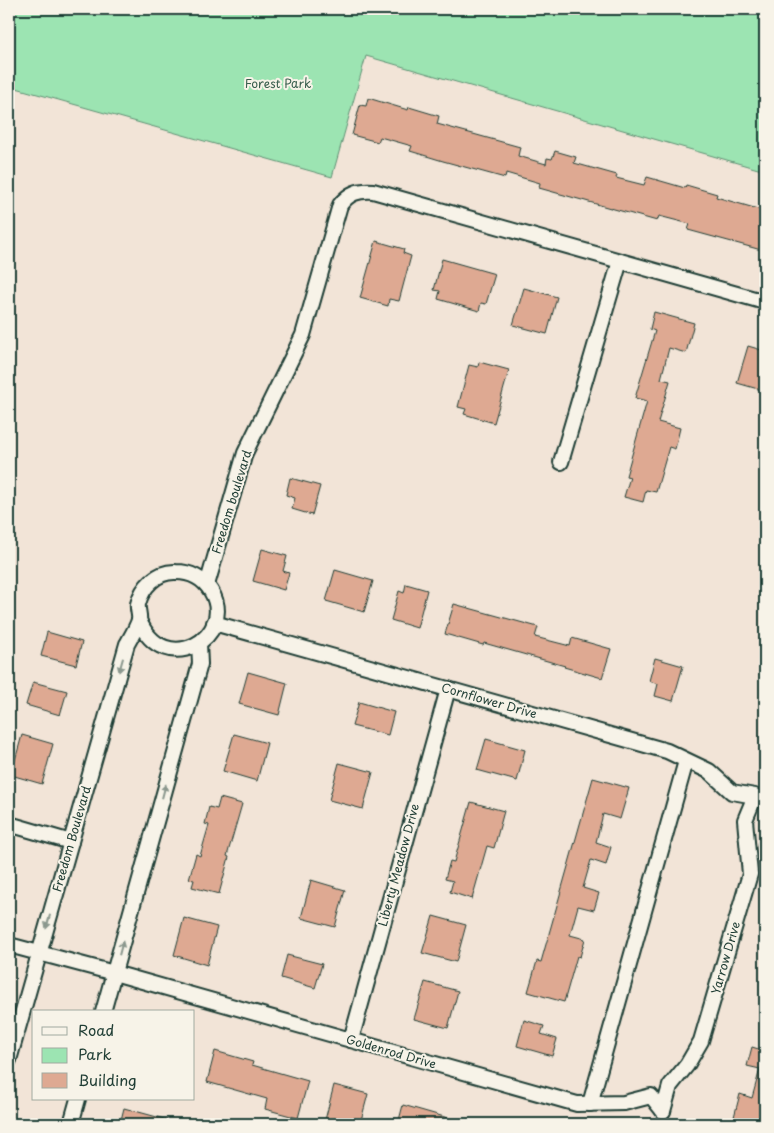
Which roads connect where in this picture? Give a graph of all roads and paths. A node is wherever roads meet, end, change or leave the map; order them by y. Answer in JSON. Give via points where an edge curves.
{"nodes":[{"id":1,"x":620,"y":261,"type":"junction"},
{"id":2,"x":765,"y":302,"type":"edge"},
{"id":3,"x":561,"y":462,"type":"dead end"},
{"id":4,"x":207,"y":585,"type":"junction"},
{"id":5,"x":139,"y":620,"type":"junction"},
{"id":6,"x":214,"y":622,"type":"junction"},
{"id":7,"x":200,"y":643,"type":"junction"},
{"id":8,"x":448,"y":689,"type":"junction"},
{"id":9,"x":686,"y":761,"type":"junction"},
{"id":10,"x":755,"y":796,"type":"joint"},
{"id":11,"x":9,"y":824,"type":"edge"},
{"id":12,"x":71,"y":842,"type":"junction"},
{"id":13,"x":9,"y":945,"type":"edge"},
{"id":14,"x":39,"y":953,"type":"junction"},
{"id":15,"x":114,"y":973,"type":"junction"},
{"id":16,"x":104,"y":1010,"type":"edge"},
{"id":17,"x":351,"y":1040,"type":"junction"},
{"id":18,"x":9,"y":1060,"type":"edge"},
{"id":19,"x":78,"y":1100,"type":"edge"},
{"id":20,"x":590,"y":1104,"type":"junction"},
{"id":21,"x":663,"y":1111,"type":"joint"},
{"id":22,"x":71,"y":1124,"type":"edge"}],
"edges":[{"from":1,"to":2,"type":"street"},
{"from":1,"to":3,"type":"street"},
{"from":1,"to":4,"type":"street","name":"Freedom boulevard","via":[[373,192],[362,190],[346,197],[334,219],[303,335],[245,454]]},
{"from":4,"to":5,"type":"street","via":[[197,576],[185,572],[159,576],[141,595]]},
{"from":4,"to":6,"type":"street","via":[[214,596]]},
{"from":5,"to":7,"type":"street","via":[[144,632],[163,647],[175,650]]},
{"from":5,"to":12,"type":"street","name":"Freedom Boulevard","one_way":true,"via":[[127,644]]},
{"from":6,"to":7,"type":"street"},
{"from":6,"to":8,"type":"street","name":"Cornflower Drive"},
{"from":15,"to":7,"type":"street","one_way":true,"via":[[200,664]]},
{"from":8,"to":9,"type":"street","name":"Cornflower Drive","via":[[666,752]]},
{"from":8,"to":17,"type":"street","name":"Liberty Meadow Drive"},
{"from":9,"to":10,"type":"street","name":"Cornflower Drive","via":[[709,772],[732,792]]},
{"from":9,"to":20,"type":"street"},
{"from":10,"to":21,"type":"street","name":"Yarrow Drive","via":[[745,820],[750,874],[701,1041],[670,1086]]},
{"from":11,"to":12,"type":"street"},
{"from":12,"to":14,"type":"street","name":"Freedom Boulevard","one_way":true},
{"from":13,"to":14,"type":"street","name":"Goldenrod Drive"},
{"from":14,"to":15,"type":"street","name":"Goldenrod Drive"},
{"from":14,"to":18,"type":"street","name":"Freedom Boulevard"},
{"from":15,"to":16,"type":"street"},
{"from":15,"to":17,"type":"street","name":"Goldenrod Drive"},
{"from":17,"to":20,"type":"street","name":"Goldenrod Drive","via":[[576,1104]]},
{"from":19,"to":22,"type":"street"},
{"from":20,"to":21,"type":"street","name":"Goldenrod Drive","via":[[624,1103],[651,1096]]}]}
